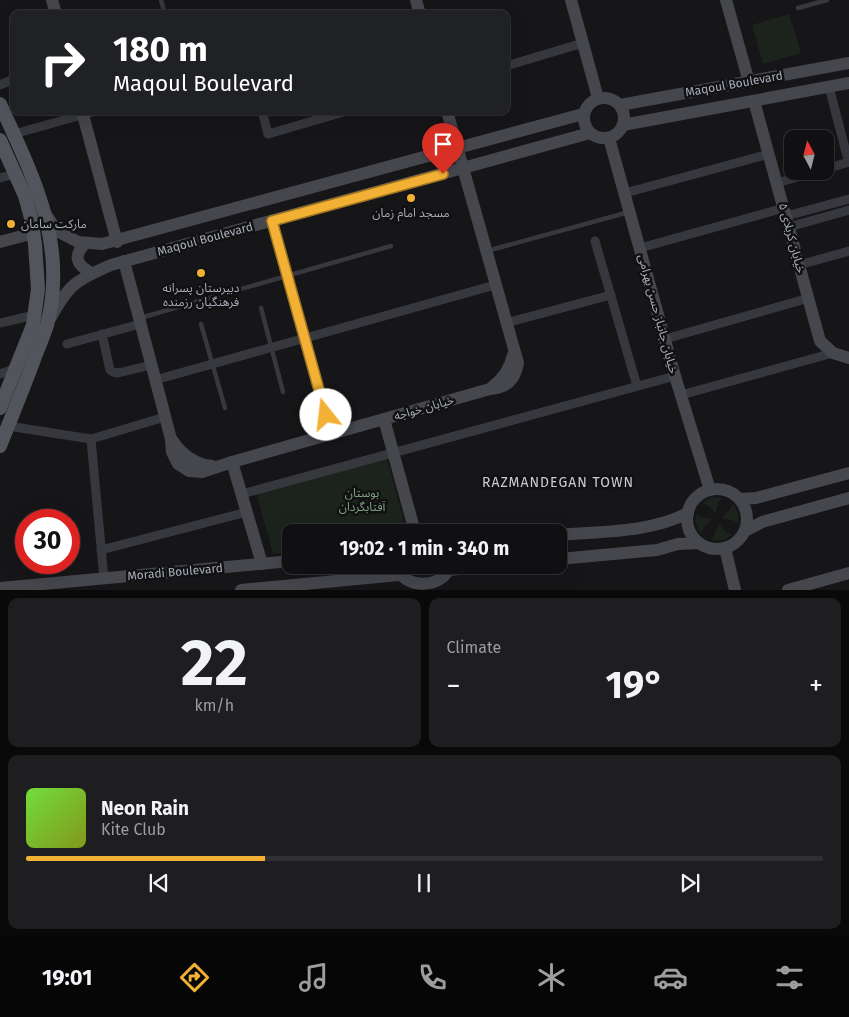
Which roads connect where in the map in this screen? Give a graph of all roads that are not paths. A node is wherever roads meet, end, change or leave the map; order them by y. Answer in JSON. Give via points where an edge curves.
{"nodes":[{"id":1,"x":571,"y":0,"type":"edge"},
{"id":2,"x":726,"y":0,"type":"edge"},
{"id":3,"x":827,"y":0,"type":"edge"},
{"id":4,"x":798,"y":8,"type":"dead end"},
{"id":5,"x":583,"y":44,"type":"junction"},
{"id":6,"x":849,"y":63,"type":"edge"},
{"id":7,"x":510,"y":65,"type":"edge"},
{"id":8,"x":749,"y":82,"type":"junction"},
{"id":9,"x":849,"y":83,"type":"edge"},
{"id":10,"x":828,"y":87,"type":"junction"},
{"id":11,"x":598,"y":98,"type":"junction"},
{"id":12,"x":754,"y":101,"type":"junction"},
{"id":13,"x":0,"y":104,"type":"edge"},
{"id":14,"x":620,"y":105,"type":"junction"},
{"id":15,"x":583,"y":114,"type":"junction"},
{"id":16,"x":77,"y":115,"type":"edge"},
{"id":17,"x":88,"y":115,"type":"edge"},
{"id":18,"x":263,"y":115,"type":"edge"},
{"id":19,"x":333,"y":115,"type":"edge"},
{"id":20,"x":448,"y":115,"type":"edge"},
{"id":21,"x":623,"y":125,"type":"junction"},
{"id":22,"x":590,"y":133,"type":"junction"},
{"id":23,"x":14,"y":134,"type":"junction"},
{"id":24,"x":609,"y":138,"type":"junction"},
{"id":25,"x":0,"y":140,"type":"edge"},
{"id":26,"x":457,"y":149,"type":"junction"},
{"id":27,"x":769,"y":154,"type":"junction"},
{"id":28,"x":848,"y":159,"type":"edge"},
{"id":29,"x":834,"y":165,"type":"edge"},
{"id":30,"x":462,"y":168,"type":"junction"},
{"id":31,"x":15,"y":174,"type":"junction"},
{"id":32,"x":0,"y":178,"type":"edge"},
{"id":33,"x":787,"y":180,"type":"edge"},
{"id":34,"x":777,"y":183,"type":"junction"},
{"id":35,"x":625,"y":193,"type":"junction"},
{"id":36,"x":849,"y":198,"type":"edge"},
{"id":37,"x":849,"y":210,"type":"edge"},
{"id":38,"x":630,"y":212,"type":"junction"},
{"id":39,"x":45,"y":213,"type":"junction"},
{"id":40,"x":786,"y":217,"type":"junction"},
{"id":41,"x":272,"y":221,"type":"junction"},
{"id":42,"x":34,"y":233,"type":"junction"},
{"id":43,"x":595,"y":241,"type":"dead end"},
{"id":44,"x":0,"y":242,"type":"edge"},
{"id":45,"x":117,"y":242,"type":"junction"},
{"id":46,"x":85,"y":243,"type":"junction"},
{"id":47,"x":391,"y":246,"type":"dead end"},
{"id":48,"x":640,"y":248,"type":"junction"},
{"id":49,"x":486,"y":251,"type":"junction"},
{"id":50,"x":849,"y":251,"type":"edge"},
{"id":51,"x":124,"y":262,"type":"junction"},
{"id":52,"x":799,"y":265,"type":"junction"},
{"id":53,"x":91,"y":273,"type":"junction"},
{"id":54,"x":287,"y":276,"type":"junction"},
{"id":55,"x":495,"y":285,"type":"junction"},
{"id":56,"x":611,"y":295,"type":"junction"},
{"id":57,"x":809,"y":298,"type":"junction"},
{"id":58,"x":261,"y":308,"type":"dead end"},
{"id":59,"x":34,"y":314,"type":"junction"},
{"id":60,"x":139,"y":321,"type":"junction"},
{"id":61,"x":0,"y":322,"type":"edge"},
{"id":62,"x":506,"y":323,"type":"junction"},
{"id":63,"x":201,"y":324,"type":"dead end"},
{"id":64,"x":47,"y":325,"type":"junction"},
{"id":65,"x":102,"y":334,"type":"junction"},
{"id":66,"x":305,"y":338,"type":"junction"},
{"id":67,"x":665,"y":339,"type":"junction"},
{"id":68,"x":67,"y":344,"type":"dead end"},
{"id":69,"x":272,"y":348,"type":"junction"},
{"id":70,"x":833,"y":353,"type":"junction"},
{"id":71,"x":849,"y":358,"type":"edge"},
{"id":72,"x":212,"y":364,"type":"junction"},
{"id":73,"x":151,"y":365,"type":"junction"},
{"id":74,"x":16,"y":368,"type":"junction"},
{"id":75,"x":0,"y":374,"type":"edge"},
{"id":76,"x":675,"y":376,"type":"junction"},
{"id":77,"x":155,"y":380,"type":"junction"},
{"id":78,"x":637,"y":386,"type":"junction"},
{"id":79,"x":284,"y":392,"type":"dead end"},
{"id":80,"x":681,"y":395,"type":"junction"},
{"id":81,"x":0,"y":408,"type":"edge"},
{"id":82,"x":225,"y":408,"type":"dead end"},
{"id":83,"x":165,"y":417,"type":"junction"},
{"id":84,"x":384,"y":419,"type":"junction"},
{"id":85,"x":8,"y":426,"type":"junction"},
{"id":86,"x":332,"y":434,"type":"junction"},
{"id":87,"x":92,"y":438,"type":"junction"},
{"id":88,"x":0,"y":446,"type":"edge"},
{"id":89,"x":394,"y":453,"type":"junction"},
{"id":90,"x":232,"y":462,"type":"junction"},
{"id":91,"x":849,"y":473,"type":"edge"},
{"id":92,"x":710,"y":490,"type":"junction"},
{"id":93,"x":242,"y":494,"type":"junction"},
{"id":94,"x":849,"y":498,"type":"edge"},
{"id":95,"x":740,"y":500,"type":"junction"},
{"id":96,"x":247,"y":512,"type":"junction"},
{"id":97,"x":688,"y":513,"type":"junction"},
{"id":98,"x":415,"y":524,"type":"edge"},
{"id":99,"x":744,"y":531,"type":"junction"},
{"id":100,"x":567,"y":535,"type":"edge"},
{"id":101,"x":699,"y":543,"type":"junction"},
{"id":102,"x":725,"y":548,"type":"junction"},
{"id":103,"x":102,"y":550,"type":"junction"},
{"id":104,"x":567,"y":558,"type":"edge"},
{"id":105,"x":282,"y":562,"type":"edge"},
{"id":106,"x":262,"y":564,"type":"junction"},
{"id":107,"x":849,"y":573,"type":"edge"},
{"id":108,"x":366,"y":574,"type":"edge"},
{"id":109,"x":400,"y":574,"type":"edge"},
{"id":110,"x":446,"y":574,"type":"edge"},
{"id":111,"x":103,"y":584,"type":"edge"},
{"id":112,"x":0,"y":588,"type":"edge"},
{"id":113,"x":431,"y":588,"type":"edge"},
{"id":114,"x":241,"y":590,"type":"edge"},
{"id":115,"x":735,"y":590,"type":"edge"},
{"id":116,"x":788,"y":590,"type":"edge"}],
"edges":[{"from":1,"to":5,"type":"street"},
{"from":2,"to":8,"type":"street"},
{"from":3,"to":4,"type":"lane"},
{"from":5,"to":7,"type":"street"},
{"from":5,"to":11,"type":"street"},
{"from":6,"to":8,"type":"street","name":"Maqoul Boulevard"},
{"from":8,"to":14,"type":"street","name":"Maqoul Boulevard"},
{"from":9,"to":10,"type":"street","name":"Maqoul Boulevard"},
{"from":10,"to":12,"type":"street","name":"Maqoul Boulevard"},
{"from":10,"to":28,"type":"street"},
{"from":11,"to":14,"type":"street","via":[[610,98]]},
{"from":11,"to":15,"type":"street","via":[[591,101]]},
{"from":12,"to":21,"type":"street","name":"Maqoul Boulevard"},
{"from":12,"to":27,"type":"street","name":"خیابان کربلای ۵"},
{"from":13,"to":23,"type":"main road"},
{"from":14,"to":21,"type":"street"},
{"from":15,"to":22,"type":"street","via":[[584,124]]},
{"from":15,"to":26,"type":"street","name":"Maqoul Boulevard"},
{"from":16,"to":23,"type":"street"},
{"from":17,"to":45,"type":"street"},
{"from":18,"to":19,"type":"street","via":[[268,134]]},
{"from":20,"to":26,"type":"street","name":"خیابان خواجه"},
{"from":21,"to":24,"type":"street"},
{"from":22,"to":24,"type":"street"},
{"from":22,"to":30,"type":"street","name":"Maqoul Boulevard"},
{"from":23,"to":39,"type":"main road"},
{"from":24,"to":35,"type":"street","name":"خیابان جانباز حسن بهرامی"},
{"from":25,"to":31,"type":"main road"},
{"from":26,"to":30,"type":"street","name":"خیابان خواجه"},
{"from":26,"to":45,"type":"street","name":"Maqoul Boulevard"},
{"from":27,"to":34,"type":"street","name":"خیابان کربلای ۵"},
{"from":27,"to":35,"type":"street"},
{"from":28,"to":29,"type":"street"},
{"from":30,"to":41,"type":"street","name":"Maqoul Boulevard"},
{"from":30,"to":49,"type":"street","name":"خیابان خواجه"},
{"from":31,"to":32,"type":"street"},
{"from":31,"to":42,"type":"main road","via":[[25,196]]},
{"from":33,"to":34,"type":"street"},
{"from":34,"to":40,"type":"street","name":"خیابان کربلای ۵"},
{"from":35,"to":38,"type":"street","name":"خیابان جانباز حسن بهرامی"},
{"from":36,"to":40,"type":"street"},
{"from":37,"to":40,"type":"street"},
{"from":38,"to":48,"type":"street","name":"خیابان جانباز حسن بهرامی"},
{"from":38,"to":49,"type":"lane"},
{"from":39,"to":46,"type":"street","name":"Maqoul Boulevard","via":[[57,230]]},
{"from":39,"to":64,"type":"main road","via":[[54,260]]},
{"from":40,"to":48,"type":"street"},
{"from":40,"to":52,"type":"street","name":"خیابان کربلای ۵"},
{"from":41,"to":51,"type":"street","name":"Maqoul Boulevard"},
{"from":41,"to":54,"type":"street"},
{"from":42,"to":44,"type":"street"},
{"from":42,"to":59,"type":"main road","via":[[38,289]]},
{"from":43,"to":56,"type":"street"},
{"from":45,"to":46,"type":"street","name":"Maqoul Boulevard"},
{"from":46,"to":53,"type":"street","via":[[78,250],[77,259],[81,267]]},
{"from":47,"to":54,"type":"lane"},
{"from":48,"to":67,"type":"street","name":"خیابان جانباز حسن بهرامی"},
{"from":49,"to":55,"type":"street","name":"خیابان خواجه"},
{"from":50,"to":52,"type":"street"},
{"from":51,"to":53,"type":"street","name":"Maqoul Boulevard"},
{"from":51,"to":60,"type":"street"},
{"from":52,"to":57,"type":"street","name":"خیابان کربلای ۵"},
{"from":53,"to":64,"type":"street","name":"Maqoul Boulevard","via":[[63,296]]},
{"from":54,"to":60,"type":"lane"},
{"from":54,"to":66,"type":"street"},
{"from":55,"to":62,"type":"street","name":"خیابان خواجه"},
{"from":55,"to":66,"type":"street"},
{"from":56,"to":62,"type":"street"},
{"from":56,"to":78,"type":"street"},
{"from":57,"to":67,"type":"street"},
{"from":57,"to":70,"type":"street","name":"خیابان کربلای ۵","via":[[820,341]]},
{"from":58,"to":69,"type":"lane"},
{"from":59,"to":61,"type":"street"},
{"from":59,"to":74,"type":"main road","via":[[33,325]]},
{"from":60,"to":65,"type":"street"},
{"from":60,"to":73,"type":"street"},
{"from":62,"to":84,"type":"street","name":"خیابان خواجه","via":[[518,363],[510,383]]},
{"from":63,"to":72,"type":"lane"},
{"from":64,"to":85,"type":"main road"},
{"from":65,"to":68,"type":"street"},
{"from":65,"to":73,"type":"street","via":[[113,372]]},
{"from":66,"to":69,"type":"street"},
{"from":66,"to":86,"type":"street"},
{"from":67,"to":76,"type":"street","name":"خیابان جانباز حسن بهرامی"},
{"from":69,"to":72,"type":"street"},
{"from":69,"to":79,"type":"lane"},
{"from":70,"to":71,"type":"street"},
{"from":70,"to":80,"type":"street"},
{"from":72,"to":77,"type":"street"},
{"from":72,"to":82,"type":"lane"},
{"from":73,"to":77,"type":"street"},
{"from":74,"to":75,"type":"street"},
{"from":74,"to":81,"type":"main road"},
{"from":76,"to":78,"type":"street"},
{"from":76,"to":80,"type":"street","name":"خیابان جانباز حسن بهرامی"},
{"from":77,"to":83,"type":"street"},
{"from":78,"to":89,"type":"street"},
{"from":80,"to":92,"type":"street","name":"خیابان جانباز حسن بهرامی"},
{"from":83,"to":87,"type":"street"},
{"from":83,"to":90,"type":"street","via":[[172,452],[178,464],[189,471],[202,472]]},
{"from":84,"to":86,"type":"street"},
{"from":84,"to":89,"type":"street","name":"خیابان خواجه"},
{"from":85,"to":87,"type":"street"},
{"from":85,"to":88,"type":"main road"},
{"from":86,"to":90,"type":"street"},
{"from":87,"to":103,"type":"street"},
{"from":89,"to":93,"type":"street"},
{"from":89,"to":98,"type":"street","name":"خیابان خواجه"},
{"from":90,"to":93,"type":"street"},
{"from":91,"to":95,"type":"street"},
{"from":92,"to":95,"type":"street","via":[[729,491]]},
{"from":92,"to":97,"type":"street","via":[[693,501]]},
{"from":93,"to":96,"type":"street"},
{"from":94,"to":99,"type":"street","via":[[762,522]]},
{"from":95,"to":99,"type":"street","via":[[747,518]]},
{"from":96,"to":103,"type":"street"},
{"from":96,"to":106,"type":"street"},
{"from":97,"to":100,"type":"street","via":[[653,527]]},
{"from":97,"to":101,"type":"street","via":[[688,526]]},
{"from":99,"to":102,"type":"street","via":[[736,542]]},
{"from":101,"to":102,"type":"street","via":[[711,548]]},
{"from":101,"to":104,"type":"street"},
{"from":102,"to":115,"type":"street"},
{"from":103,"to":111,"type":"street"},
{"from":105,"to":106,"type":"street","name":"Moradi Boulevard"},
{"from":106,"to":111,"type":"street","name":"Moradi Boulevard"},
{"from":107,"to":116,"type":"street"},
{"from":108,"to":114,"type":"street"},
{"from":109,"to":113,"type":"street","via":[[409,585]]},
{"from":110,"to":113,"type":"street"},
{"from":111,"to":112,"type":"street","name":"Moradi Boulevard"}]}
